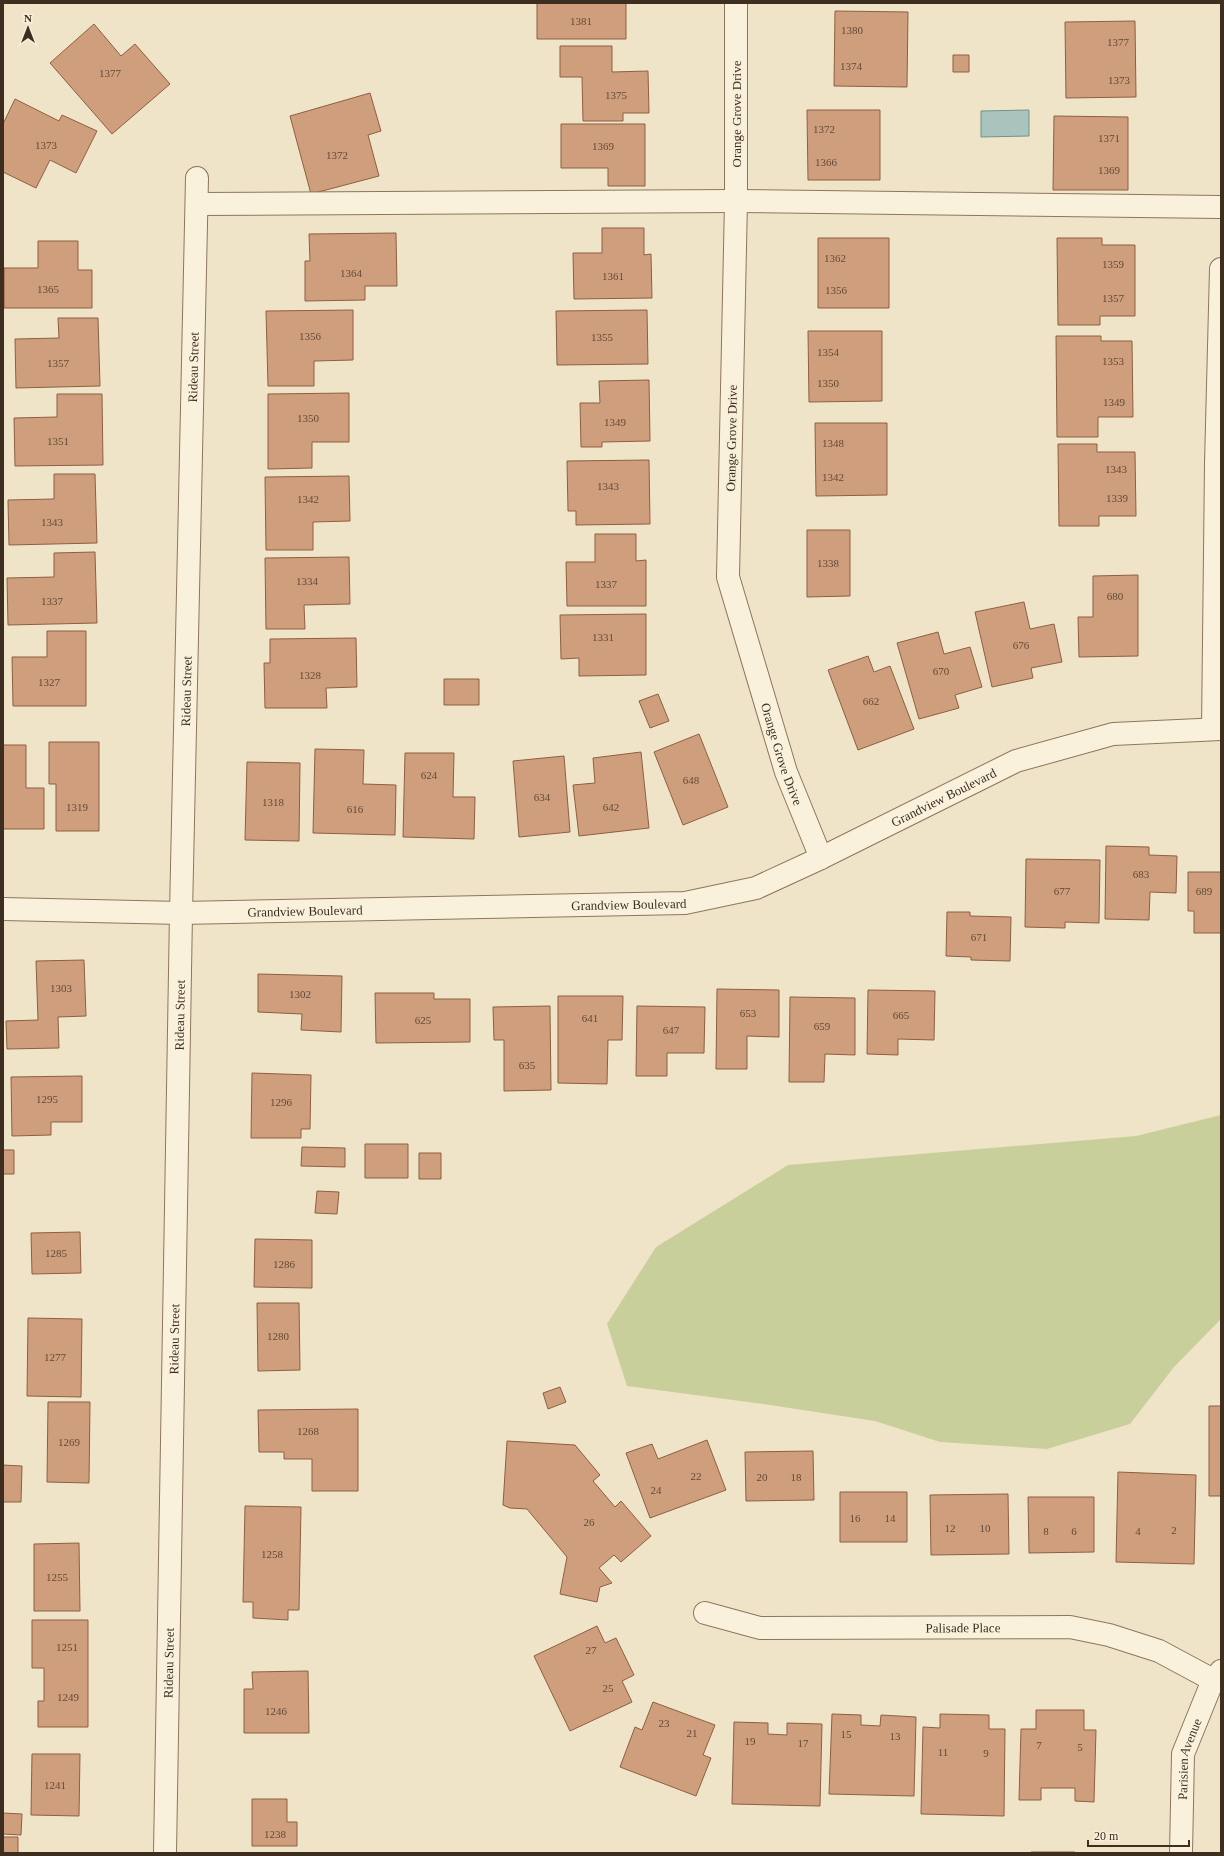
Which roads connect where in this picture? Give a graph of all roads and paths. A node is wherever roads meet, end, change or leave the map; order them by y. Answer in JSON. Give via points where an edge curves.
{"nodes":[{"id":1,"x":736,"y":3,"type":"edge"},
{"id":2,"x":197,"y":178,"type":"dead end"},
{"id":3,"x":736,"y":201,"type":"junction"},
{"id":4,"x":196,"y":204,"type":"junction"},
{"id":5,"x":1221,"y":207,"type":"edge"},
{"id":6,"x":1221,"y":268,"type":"edge"},
{"id":7,"x":1217,"y":729,"type":"edge"},
{"id":8,"x":821,"y":858,"type":"junction"},
{"id":9,"x":3,"y":909,"type":"edge"},
{"id":10,"x":182,"y":913,"type":"junction"},
{"id":11,"x":705,"y":1613,"type":"dead end"},
{"id":12,"x":1217,"y":1675,"type":"edge"},
{"id":13,"x":166,"y":1853,"type":"edge"},
{"id":14,"x":1180,"y":1853,"type":"edge"}],
"edges":[{"from":1,"to":3,"type":"street","name":"Orange Grove Drive"},
{"from":2,"to":4,"type":"street","name":"Rideau Street"},
{"from":3,"to":4,"type":"street"},
{"from":3,"to":5,"type":"street"},
{"from":3,"to":8,"type":"street","name":"Orange Grove Drive","via":[[728,577],[786,772]]},
{"from":4,"to":10,"type":"street","name":"Rideau Street"},
{"from":6,"to":7,"type":"street","via":[[1216,464]]},
{"from":7,"to":8,"type":"street","name":"Grandview Boulevard","via":[[1112,734],[1016,761]]},
{"from":8,"to":10,"type":"street","name":"Grandview Boulevard","via":[[756,888],[685,903]]},
{"from":9,"to":10,"type":"street","name":"Grandview Boulevard"},
{"from":10,"to":13,"type":"street","name":"Rideau Street"},
{"from":11,"to":12,"type":"street","name":"Palisade Place","via":[[760,1628],[1070,1627],[1109,1635],[1159,1651]]},
{"from":12,"to":14,"type":"street","name":"Parisien Avenue","via":[[1183,1754]]}]}
